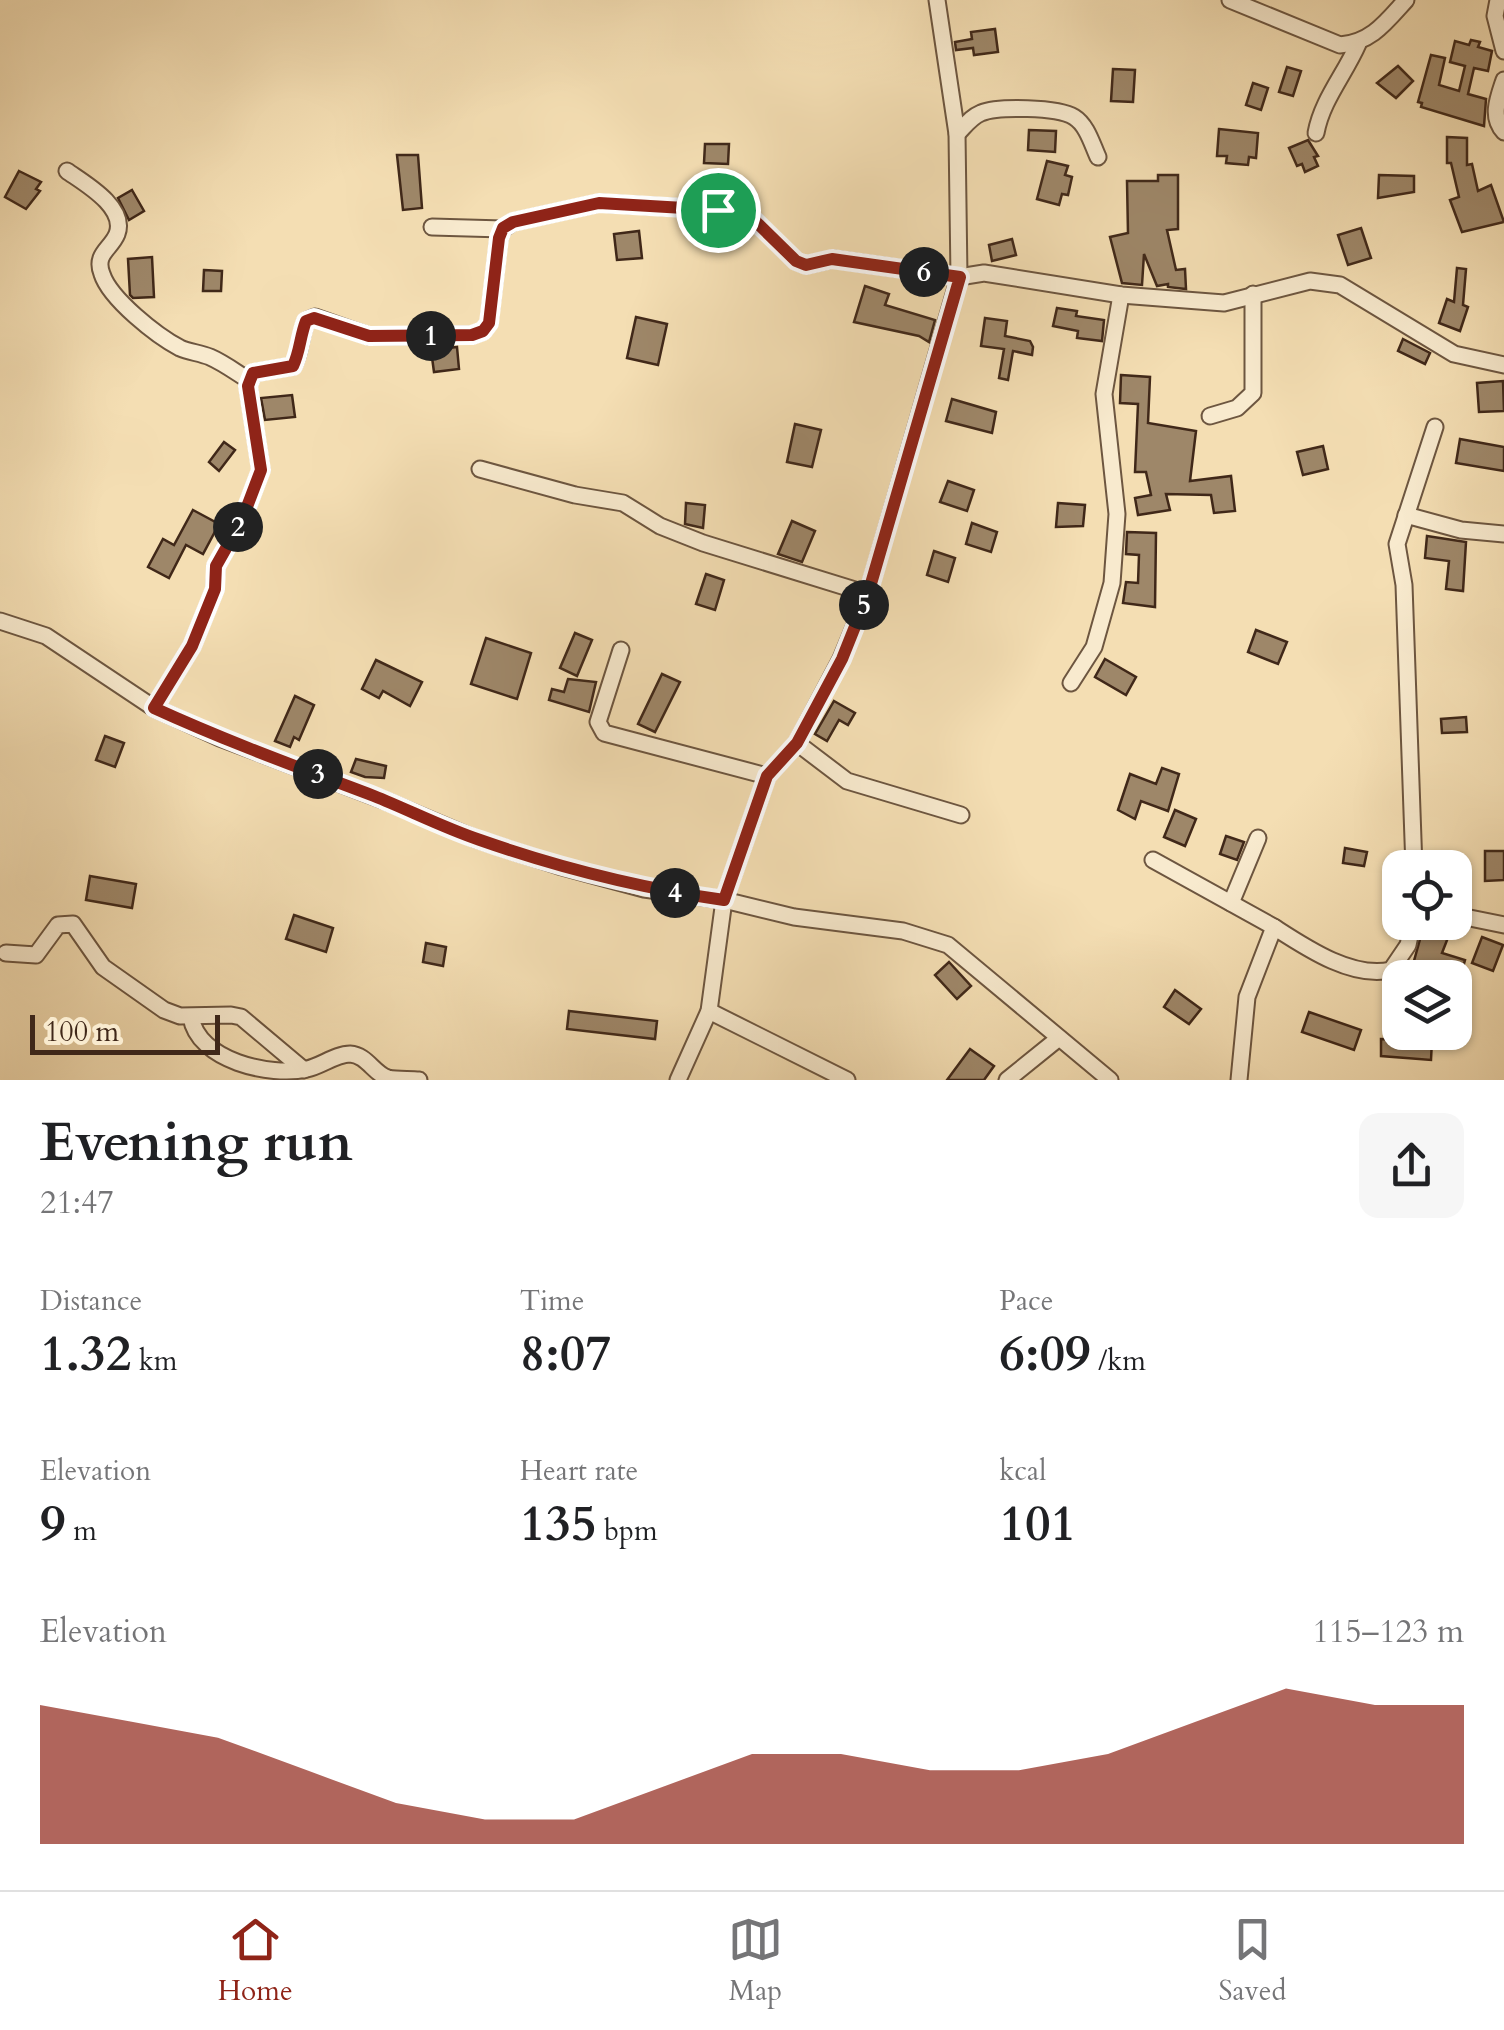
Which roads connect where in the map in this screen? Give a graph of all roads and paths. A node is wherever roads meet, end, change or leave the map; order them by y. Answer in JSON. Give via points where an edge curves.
{"nodes":[{"id":1,"x":938,"y":0,"type":"edge"},
{"id":2,"x":1230,"y":0,"type":"edge"},
{"id":3,"x":1406,"y":0,"type":"edge"},
{"id":4,"x":1494,"y":1,"type":"edge"},
{"id":5,"x":1358,"y":44,"type":"junction"},
{"id":6,"x":1504,"y":51,"type":"edge"},
{"id":7,"x":1504,"y":80,"type":"edge"},
{"id":8,"x":1504,"y":132,"type":"edge"},
{"id":9,"x":1316,"y":133,"type":"dead end"},
{"id":10,"x":958,"y":134,"type":"junction"},
{"id":11,"x":1098,"y":157,"type":"dead end"},
{"id":12,"x":67,"y":171,"type":"dead end"},
{"id":13,"x":432,"y":227,"type":"dead end"},
{"id":14,"x":503,"y":228,"type":"junction"},
{"id":15,"x":960,"y":277,"type":"junction"},
{"id":16,"x":1253,"y":294,"type":"junction"},
{"id":17,"x":1121,"y":296,"type":"junction"},
{"id":18,"x":1504,"y":365,"type":"edge"},
{"id":19,"x":250,"y":381,"type":"junction"},
{"id":20,"x":1210,"y":416,"type":"dead end"},
{"id":21,"x":1435,"y":427,"type":"dead end"},
{"id":22,"x":480,"y":469,"type":"dead end"},
{"id":23,"x":1406,"y":515,"type":"junction"},
{"id":24,"x":1504,"y":534,"type":"edge"},
{"id":25,"x":868,"y":594,"type":"junction"},
{"id":26,"x":0,"y":621,"type":"edge"},
{"id":27,"x":621,"y":650,"type":"dead end"},
{"id":28,"x":1071,"y":682,"type":"dead end"},
{"id":29,"x":154,"y":708,"type":"junction"},
{"id":30,"x":797,"y":743,"type":"junction"},
{"id":31,"x":767,"y":776,"type":"junction"},
{"id":32,"x":961,"y":815,"type":"dead end"},
{"id":33,"x":1258,"y":838,"type":"dead end"},
{"id":34,"x":1413,"y":850,"type":"edge"},
{"id":35,"x":1153,"y":860,"type":"dead end"},
{"id":36,"x":724,"y":900,"type":"junction"},
{"id":37,"x":1231,"y":903,"type":"junction"},
{"id":38,"x":1472,"y":918,"type":"edge"},
{"id":39,"x":1504,"y":925,"type":"edge"},
{"id":40,"x":1274,"y":927,"type":"junction"},
{"id":41,"x":1409,"y":940,"type":"edge"},
{"id":42,"x":6,"y":953,"type":"dead end"},
{"id":43,"x":709,"y":1012,"type":"junction"},
{"id":44,"x":191,"y":1017,"type":"junction"},
{"id":45,"x":1059,"y":1038,"type":"junction"},
{"id":46,"x":304,"y":1070,"type":"junction"},
{"id":47,"x":419,"y":1080,"type":"edge"},
{"id":48,"x":678,"y":1080,"type":"edge"},
{"id":49,"x":846,"y":1080,"type":"edge"},
{"id":50,"x":1007,"y":1080,"type":"edge"},
{"id":51,"x":1110,"y":1080,"type":"edge"},
{"id":52,"x":1239,"y":1080,"type":"edge"}],
"edges":[{"from":1,"to":10,"type":"street"},
{"from":2,"to":5,"type":"street","via":[[1340,45]]},
{"from":3,"to":5,"type":"street"},
{"from":4,"to":6,"type":"street"},
{"from":5,"to":9,"type":"street"},
{"from":7,"to":8,"type":"street","via":[[1496,106]]},
{"from":10,"to":11,"type":"street","via":[[975,115],[995,108],[1059,112],[1074,116]]},
{"from":10,"to":15,"type":"street"},
{"from":12,"to":19,"type":"street","via":[[106,201],[118,220],[100,262],[114,296],[181,348]]},
{"from":13,"to":14,"type":"street"},
{"from":14,"to":15,"type":"street","via":[[599,203],[718,210],[750,216],[806,265],[832,259]]},
{"from":14,"to":19,"type":"street","via":[[483,331],[369,336],[314,318],[306,321],[293,366],[253,373]]},
{"from":15,"to":17,"type":"street","via":[[984,274]]},
{"from":15,"to":25,"type":"street"},
{"from":16,"to":17,"type":"street","via":[[1224,303]]},
{"from":16,"to":18,"type":"street","via":[[1310,281],[1340,285],[1454,354]]},
{"from":16,"to":20,"type":"street","via":[[1252,393],[1237,408]]},
{"from":17,"to":28,"type":"street","via":[[1104,394],[1116,514],[1112,583],[1094,647]]},
{"from":19,"to":29,"type":"street","via":[[261,470],[216,566],[215,589],[192,646]]},
{"from":21,"to":23,"type":"street"},
{"from":22,"to":25,"type":"street","via":[[622,502],[703,543]]},
{"from":23,"to":24,"type":"street"},
{"from":23,"to":34,"type":"street","via":[[1397,544]]},
{"from":25,"to":30,"type":"street"},
{"from":26,"to":29,"type":"street","via":[[46,636]]},
{"from":27,"to":31,"type":"street","via":[[598,722],[604,733]]},
{"from":29,"to":36,"type":"street","via":[[476,839],[644,889]]},
{"from":30,"to":31,"type":"street"},
{"from":30,"to":32,"type":"street","via":[[847,781]]},
{"from":31,"to":36,"type":"street"},
{"from":33,"to":37,"type":"street"},
{"from":35,"to":37,"type":"street"},
{"from":36,"to":43,"type":"street"},
{"from":36,"to":45,"type":"street","via":[[948,945]]},
{"from":37,"to":40,"type":"street"},
{"from":38,"to":39,"type":"street"},
{"from":40,"to":41,"type":"street","via":[[1308,949],[1370,973],[1390,970]]},
{"from":40,"to":52,"type":"street","via":[[1246,997]]},
{"from":42,"to":44,"type":"street","via":[[36,955],[58,925],[73,924],[103,966],[164,1010]]},
{"from":43,"to":48,"type":"street"},
{"from":43,"to":49,"type":"street"},
{"from":44,"to":46,"type":"street","via":[[241,1018]]},
{"from":44,"to":46,"type":"street","via":[[193,1030],[234,1061],[278,1072]]},
{"from":45,"to":50,"type":"street"},
{"from":45,"to":51,"type":"street"},
{"from":46,"to":47,"type":"street","via":[[344,1054],[386,1078]]}]}
